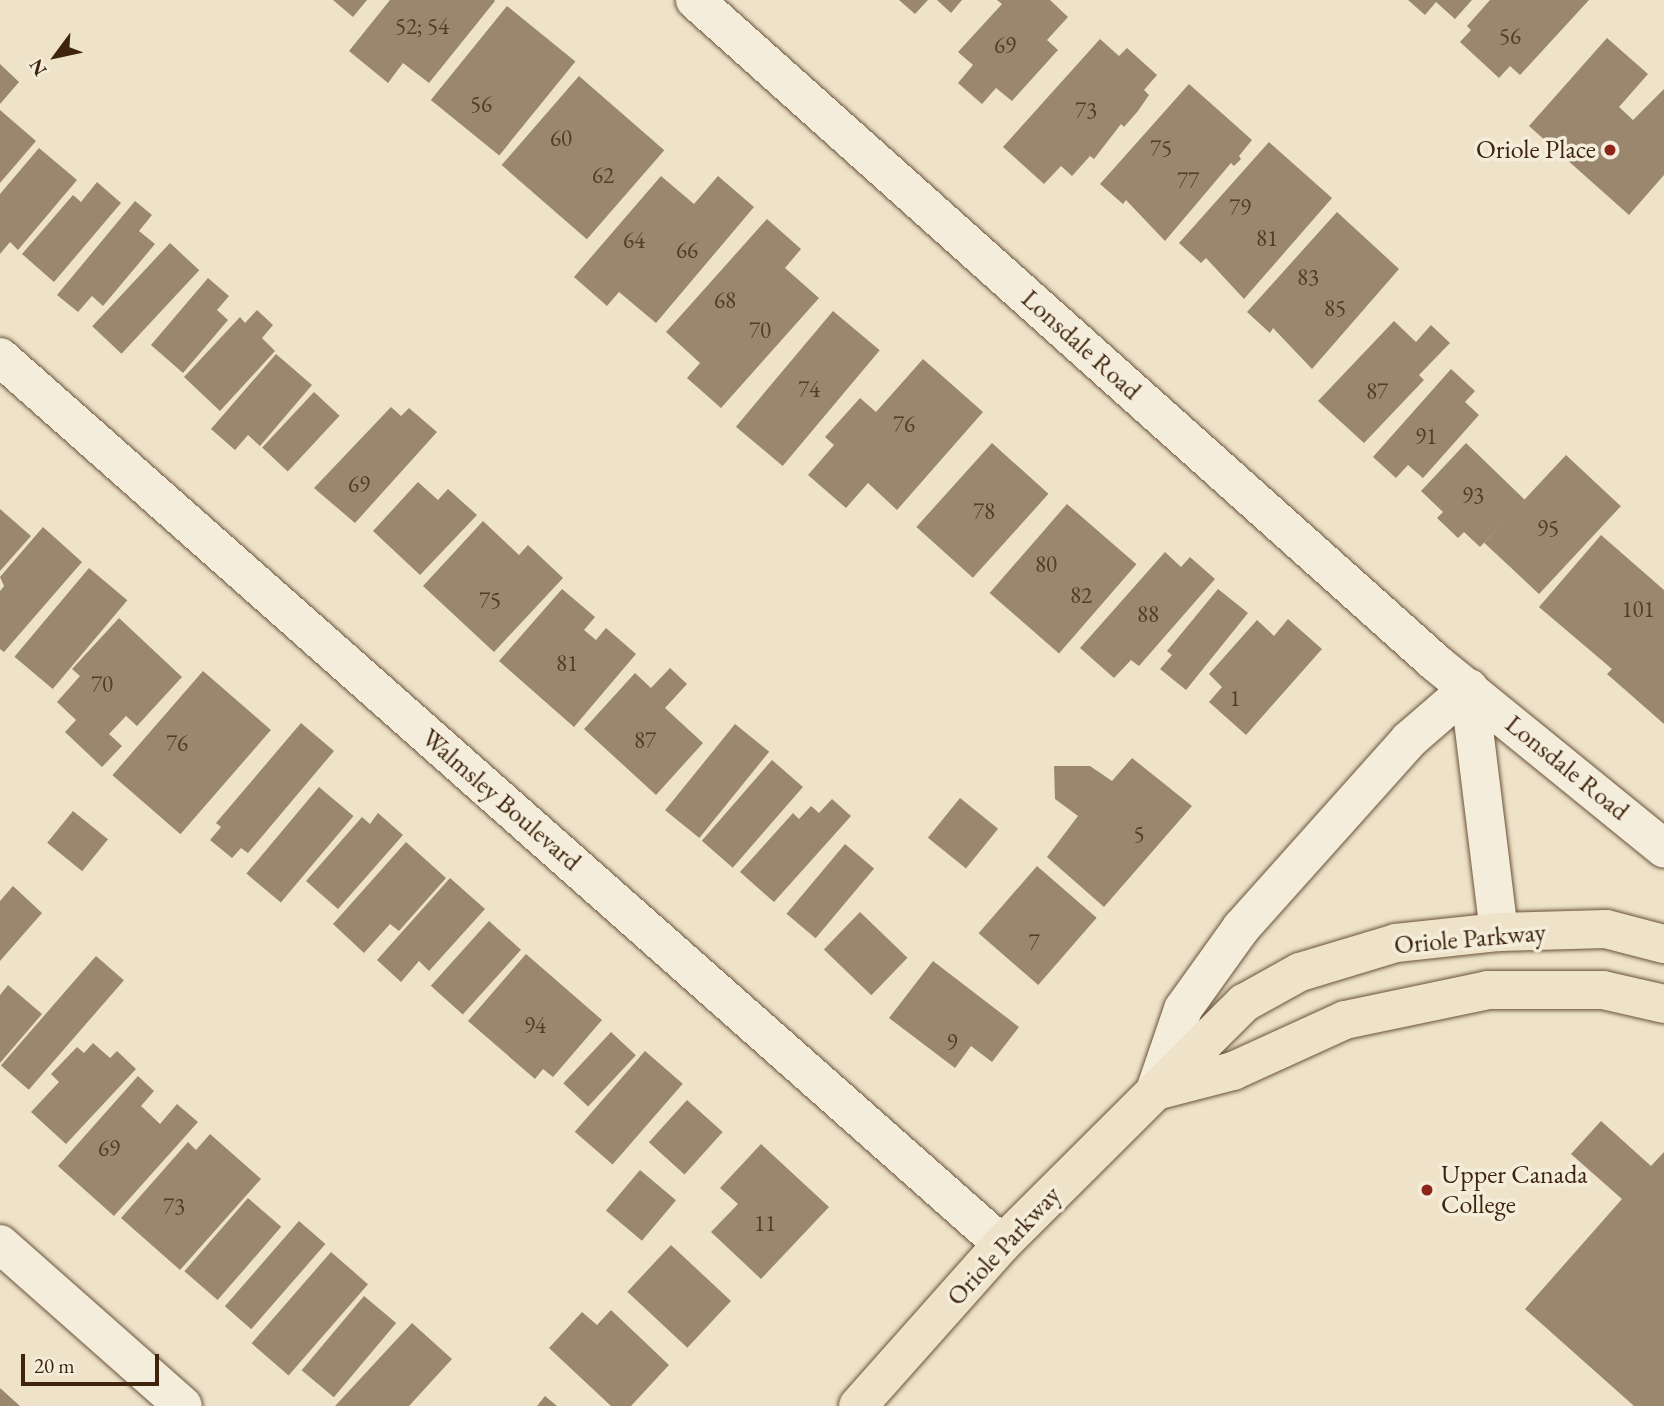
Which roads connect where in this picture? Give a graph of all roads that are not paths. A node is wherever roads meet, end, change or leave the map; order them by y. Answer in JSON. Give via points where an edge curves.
{"nodes":[{"id":1,"x":695,"y":0,"type":"edge"},
{"id":2,"x":0,"y":357,"type":"edge"},
{"id":3,"x":1469,"y":688,"type":"junction"},
{"id":4,"x":1664,"y":848,"type":"edge"},
{"id":5,"x":1499,"y":932,"type":"junction"},
{"id":6,"x":1664,"y":944,"type":"edge"},
{"id":7,"x":1603,"y":990,"type":"junction"},
{"id":8,"x":1664,"y":996,"type":"edge"},
{"id":9,"x":1664,"y":1004,"type":"edge"},
{"id":10,"x":1155,"y":1091,"type":"junction"},
{"id":11,"x":0,"y":1244,"type":"edge"},
{"id":12,"x":1002,"y":1244,"type":"junction"},
{"id":13,"x":183,"y":1406,"type":"edge"},
{"id":14,"x":858,"y":1406,"type":"edge"}],
"edges":[{"from":1,"to":3,"type":"street","name":"Lonsdale Road"},
{"from":2,"to":12,"type":"street","name":"Walmsley Boulevard"},
{"from":3,"to":4,"type":"street","name":"Lonsdale Road"},
{"from":3,"to":5,"type":"street","name":"Lonsdale Road"},
{"from":3,"to":10,"type":"street","name":"Oriole Parkway","via":[[1409,740],[1249,918],[1183,1009]]},
{"from":5,"to":6,"type":"main road","name":"Oriole Parkway","via":[[1606,929]]},
{"from":5,"to":10,"type":"main road","name":"Oriole Parkway","via":[[1396,943],[1300,972],[1244,1003]]},
{"from":7,"to":8,"type":"main road"},
{"from":7,"to":9,"type":"main road","name":"Oriole Parkway"},
{"from":7,"to":10,"type":"main road","name":"Oriole Parkway","via":[[1489,990],[1345,1020],[1233,1071]]},
{"from":10,"to":12,"type":"main road","name":"Oriole Parkway"},
{"from":11,"to":13,"type":"street"},
{"from":12,"to":14,"type":"main road","name":"Oriole Parkway"}]}
